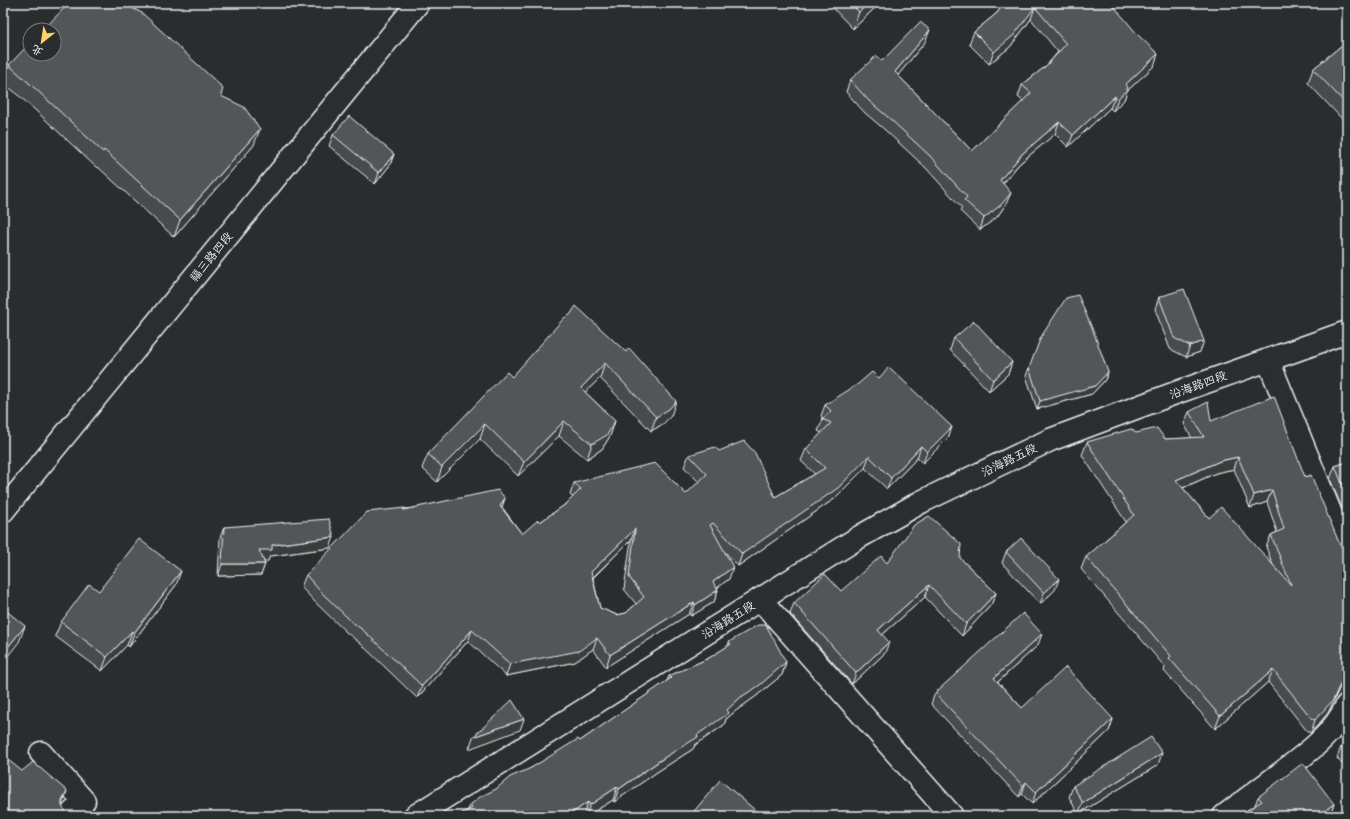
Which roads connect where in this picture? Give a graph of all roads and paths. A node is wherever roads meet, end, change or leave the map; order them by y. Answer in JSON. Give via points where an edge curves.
{"nodes":[{"id":1,"x":418,"y":3,"type":"edge"},
{"id":2,"x":1347,"y":332,"type":"edge"},
{"id":3,"x":1268,"y":360,"type":"junction"},
{"id":4,"x":1050,"y":440,"type":"joint"},
{"id":5,"x":3,"y":511,"type":"edge"},
{"id":6,"x":1347,"y":553,"type":"edge"},
{"id":7,"x":760,"y":599,"type":"junction"},
{"id":8,"x":1347,"y":705,"type":"edge"},
{"id":9,"x":42,"y":753,"type":"dead end"},
{"id":10,"x":69,"y":816,"type":"edge"},
{"id":11,"x":415,"y":816,"type":"edge"},
{"id":12,"x":952,"y":816,"type":"edge"},
{"id":13,"x":1224,"y":816,"type":"edge"}],
"edges":[{"from":1,"to":5,"type":"street","name":"福三路四段"},
{"from":2,"to":3,"type":"street","name":"沿海路四段"},
{"from":3,"to":4,"type":"street","name":"沿海路四段"},
{"from":3,"to":6,"type":"street"},
{"from":4,"to":7,"type":"street","name":"沿海路五段","via":[[921,502]]},
{"from":7,"to":11,"type":"street","name":"沿海路五段"},
{"from":7,"to":12,"type":"street"},
{"from":8,"to":13,"type":"street","via":[[1326,736],[1310,751]]},
{"from":9,"to":10,"type":"street","via":[[84,801]]}]}
